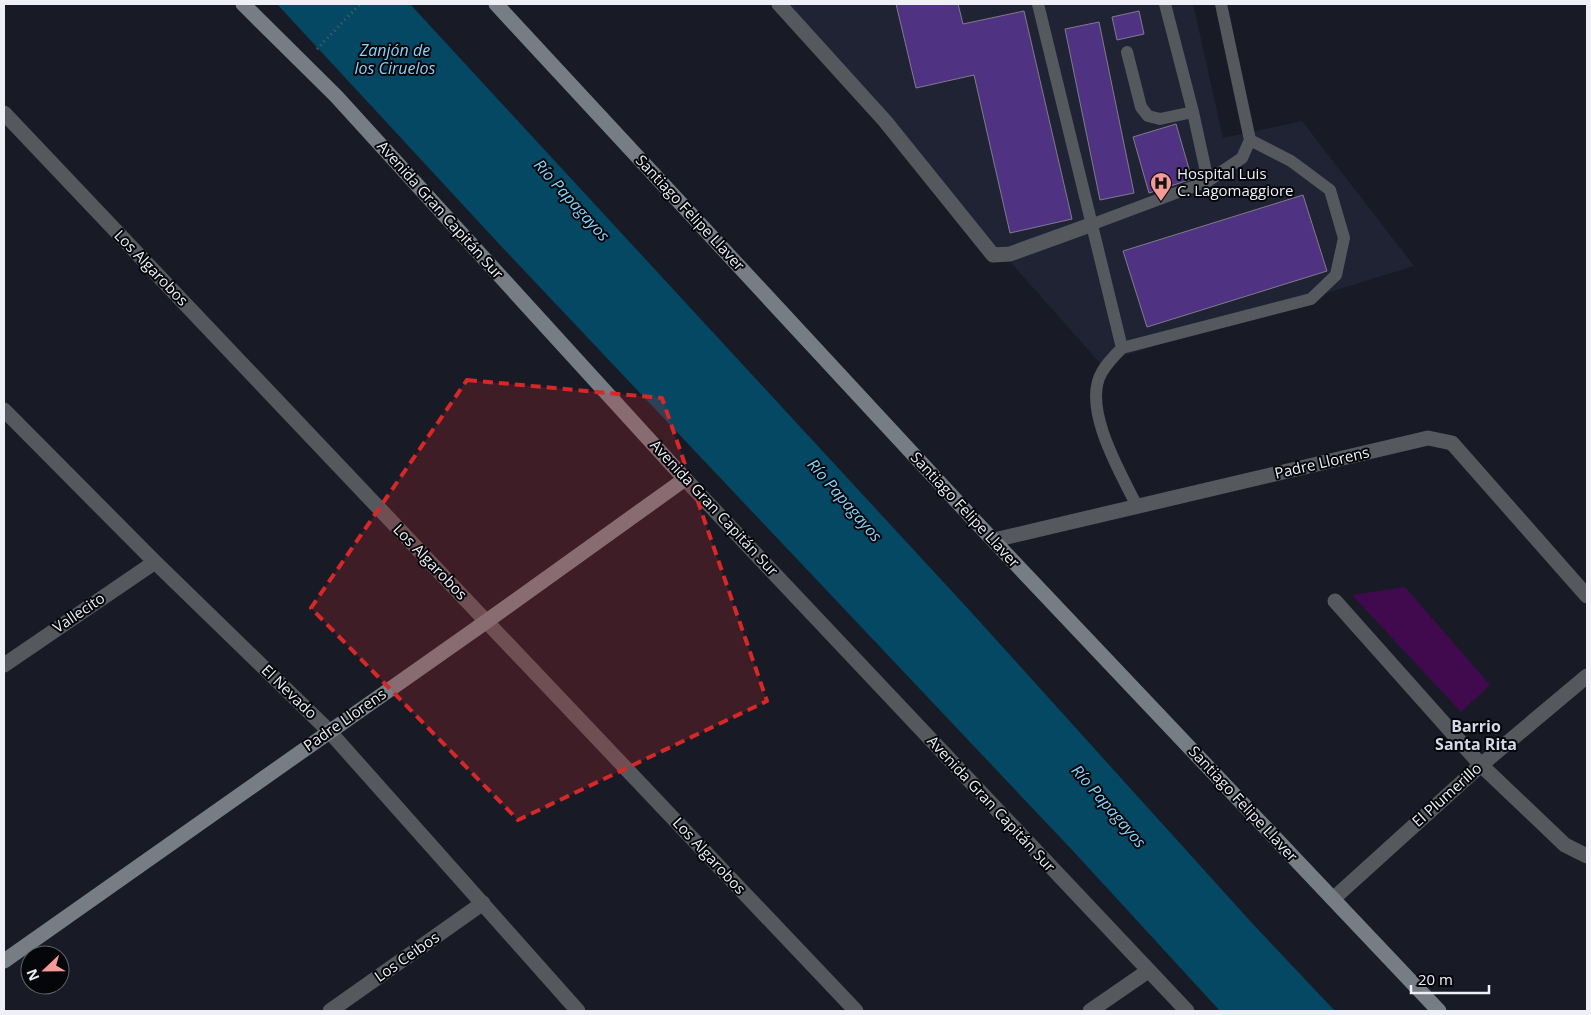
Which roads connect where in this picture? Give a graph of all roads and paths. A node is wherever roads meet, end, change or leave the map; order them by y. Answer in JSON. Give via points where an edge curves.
{"nodes":[{"id":1,"x":243,"y":4,"type":"edge"},
{"id":2,"x":360,"y":4,"type":"edge"},
{"id":3,"x":496,"y":4,"type":"edge"},
{"id":4,"x":779,"y":4,"type":"edge"},
{"id":5,"x":1038,"y":4,"type":"edge"},
{"id":6,"x":1165,"y":4,"type":"edge"},
{"id":7,"x":1220,"y":4,"type":"edge"},
{"id":8,"x":333,"y":32,"type":"dead end"},
{"id":9,"x":1126,"y":52,"type":"dead end"},
{"id":10,"x":1192,"y":112,"type":"junction"},
{"id":11,"x":4,"y":113,"type":"edge"},
{"id":12,"x":1250,"y":140,"type":"junction"},
{"id":13,"x":1208,"y":181,"type":"junction"},
{"id":14,"x":1092,"y":224,"type":"junction"},
{"id":15,"x":1122,"y":348,"type":"junction"},
{"id":16,"x":4,"y":410,"type":"edge"},
{"id":17,"x":685,"y":479,"type":"junction"},
{"id":18,"x":1137,"y":506,"type":"junction"},
{"id":19,"x":994,"y":540,"type":"junction"},
{"id":20,"x":155,"y":562,"type":"junction"},
{"id":21,"x":1587,"y":596,"type":"edge"},
{"id":22,"x":1335,"y":601,"type":"dead end"},
{"id":23,"x":487,"y":621,"type":"junction"},
{"id":24,"x":4,"y":665,"type":"edge"},
{"id":25,"x":1587,"y":676,"type":"edge"},
{"id":26,"x":330,"y":731,"type":"junction"},
{"id":27,"x":1481,"y":764,"type":"junction"},
{"id":28,"x":1587,"y":856,"type":"edge"},
{"id":29,"x":1334,"y":899,"type":"junction"},
{"id":30,"x":483,"y":903,"type":"junction"},
{"id":31,"x":4,"y":961,"type":"edge"},
{"id":32,"x":1148,"y":971,"type":"junction"},
{"id":33,"x":330,"y":1011,"type":"edge"},
{"id":34,"x":578,"y":1011,"type":"edge"},
{"id":35,"x":856,"y":1011,"type":"edge"},
{"id":36,"x":1090,"y":1011,"type":"edge"},
{"id":37,"x":1187,"y":1011,"type":"edge"},
{"id":38,"x":1438,"y":1011,"type":"edge"}],
"edges":[{"from":1,"to":17,"type":"street","name":"Avenida Gran Capitán Sur","via":[[336,96]]},
{"from":2,"to":8,"type":"path"},
{"from":3,"to":19,"type":"street","name":"Santiago Felipe Llaver"},
{"from":4,"to":14,"type":"street","via":[[885,121],[993,255],[1010,254]]},
{"from":5,"to":14,"type":"lane"},
{"from":6,"to":10,"type":"lane"},
{"from":7,"to":12,"type":"lane"},
{"from":9,"to":10,"type":"lane","via":[[1141,107],[1148,116],[1160,119]]},
{"from":10,"to":13,"type":"lane"},
{"from":11,"to":23,"type":"street","name":"Los Algarobos"},
{"from":12,"to":13,"type":"lane","via":[[1242,158]]},
{"from":12,"to":15,"type":"lane","via":[[1292,161],[1330,190],[1344,238],[1336,275],[1311,299]]},
{"from":13,"to":14,"type":"lane"},
{"from":14,"to":15,"type":"lane"},
{"from":15,"to":18,"type":"lane","via":[[1102,373],[1097,392],[1099,421]]},
{"from":16,"to":20,"type":"street","name":"El Nevado"},
{"from":17,"to":23,"type":"street","name":"Padre Llorens"},
{"from":17,"to":32,"type":"street","name":"Avenida Gran Capitán Sur"},
{"from":18,"to":19,"type":"street","name":"Padre Llorens"},
{"from":18,"to":21,"type":"street","name":"Padre Llorens","via":[[1428,438],[1452,443]]},
{"from":19,"to":29,"type":"street","name":"Santiago Felipe Llaver"},
{"from":20,"to":24,"type":"street","name":"Vallecito"},
{"from":20,"to":26,"type":"street","name":"El Nevado"},
{"from":22,"to":27,"type":"street"},
{"from":23,"to":26,"type":"street","name":"Padre Llorens"},
{"from":23,"to":35,"type":"street","name":"Los Algarobos"},
{"from":25,"to":27,"type":"street","name":"El Plumerillo"},
{"from":26,"to":30,"type":"street","name":"El Nevado"},
{"from":26,"to":31,"type":"street","name":"Padre Llorens"},
{"from":27,"to":28,"type":"street","via":[[1565,845]]},
{"from":27,"to":29,"type":"street","name":"El Plumerillo"},
{"from":29,"to":38,"type":"street","name":"Santiago Felipe Llaver"},
{"from":30,"to":33,"type":"street","name":"Los Ceibos"},
{"from":30,"to":34,"type":"street","name":"El Nevado"},
{"from":32,"to":36,"type":"street"},
{"from":32,"to":37,"type":"street","name":"Avenida Gran Capitán Sur"}]}
